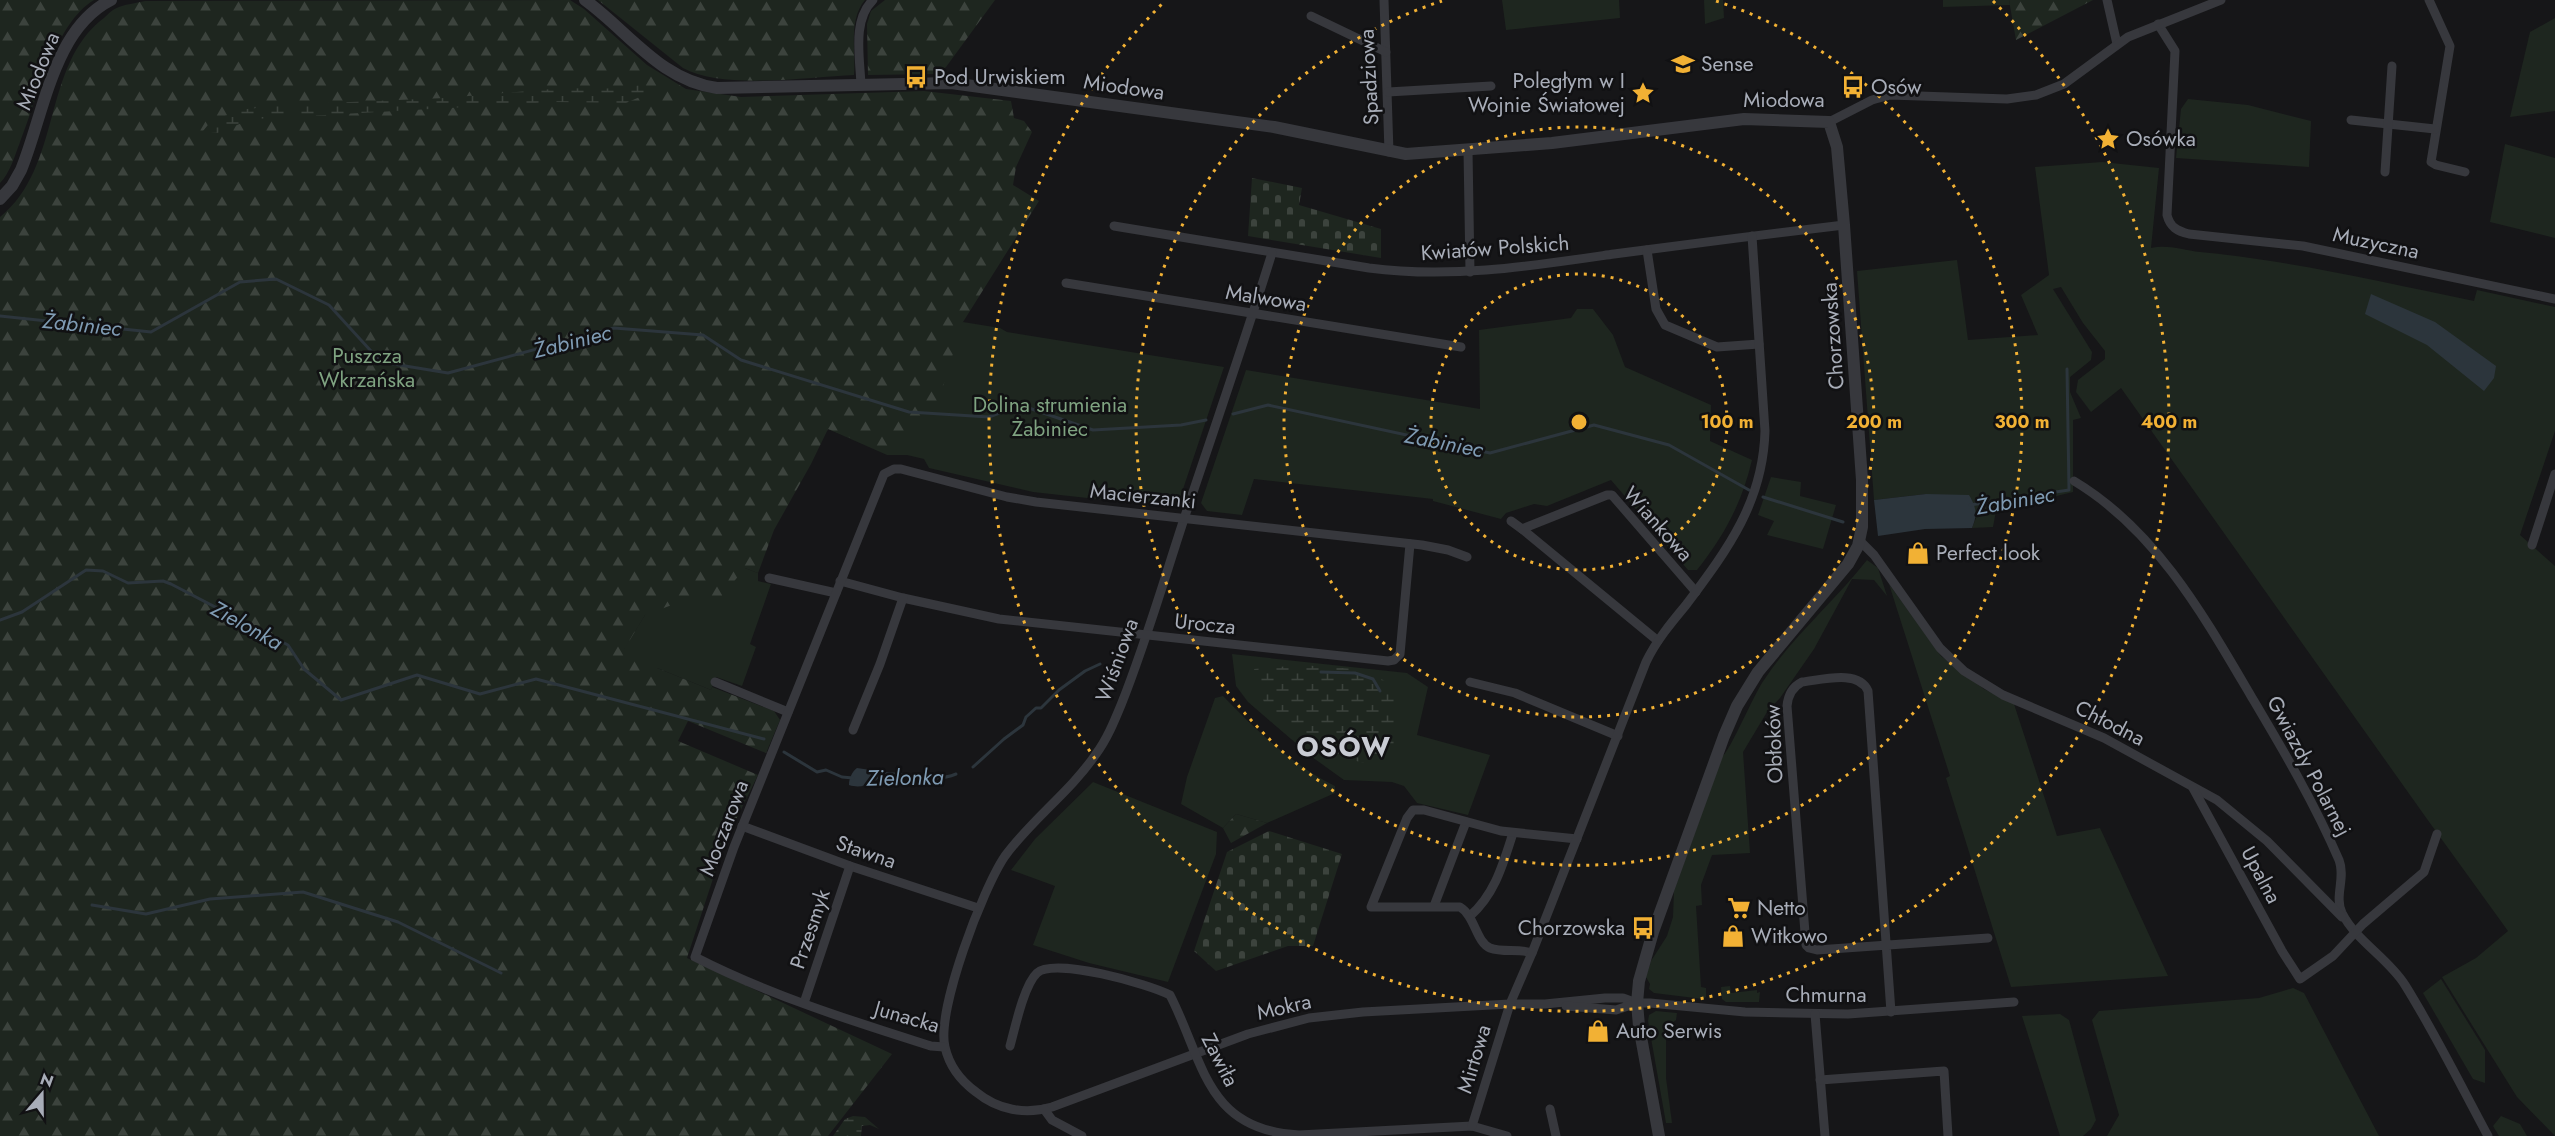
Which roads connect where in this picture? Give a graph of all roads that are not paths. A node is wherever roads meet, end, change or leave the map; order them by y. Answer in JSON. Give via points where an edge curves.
{"nodes":[{"id":1,"x":111,"y":0,"type":"edge"},
{"id":2,"x":585,"y":0,"type":"edge"},
{"id":3,"x":873,"y":0,"type":"edge"},
{"id":4,"x":1384,"y":0,"type":"edge"},
{"id":5,"x":2107,"y":0,"type":"edge"},
{"id":6,"x":2221,"y":0,"type":"edge"},
{"id":7,"x":2429,"y":0,"type":"edge"},
{"id":8,"x":1311,"y":16,"type":"dead end"},
{"id":9,"x":2158,"y":24,"type":"junction"},
{"id":10,"x":2116,"y":44,"type":"junction"},
{"id":11,"x":1386,"y":52,"type":"junction"},
{"id":12,"x":2392,"y":66,"type":"dead end"},
{"id":13,"x":861,"y":85,"type":"junction"},
{"id":14,"x":1491,"y":86,"type":"dead end"},
{"id":15,"x":1388,"y":92,"type":"junction"},
{"id":16,"x":2351,"y":120,"type":"dead end"},
{"id":17,"x":1830,"y":122,"type":"junction"},
{"id":18,"x":2389,"y":124,"type":"junction"},
{"id":19,"x":2435,"y":129,"type":"junction"},
{"id":20,"x":1468,"y":150,"type":"junction"},
{"id":21,"x":1389,"y":152,"type":"junction"},
{"id":22,"x":2385,"y":172,"type":"dead end"},
{"id":23,"x":2465,"y":172,"type":"dead end"},
{"id":24,"x":0,"y":199,"type":"edge"},
{"id":25,"x":1844,"y":225,"type":"junction"},
{"id":26,"x":1114,"y":226,"type":"dead end"},
{"id":27,"x":1752,"y":236,"type":"junction"},
{"id":28,"x":1647,"y":250,"type":"junction"},
{"id":29,"x":1272,"y":253,"type":"junction"},
{"id":30,"x":1470,"y":272,"type":"junction"},
{"id":31,"x":1065,"y":283,"type":"dead end"},
{"id":32,"x":2555,"y":299,"type":"edge"},
{"id":33,"x":1253,"y":314,"type":"junction"},
{"id":34,"x":1759,"y":344,"type":"junction"},
{"id":35,"x":1461,"y":347,"type":"dead end"},
{"id":36,"x":2555,"y":474,"type":"edge"},
{"id":37,"x":880,"y":480,"type":"joint"},
{"id":38,"x":2074,"y":481,"type":"dead end"},
{"id":39,"x":1185,"y":517,"type":"junction"},
{"id":40,"x":1511,"y":520,"type":"dead end"},
{"id":41,"x":1522,"y":529,"type":"junction"},
{"id":42,"x":1860,"y":541,"type":"junction"},
{"id":43,"x":1410,"y":544,"type":"junction"},
{"id":44,"x":2532,"y":544,"type":"dead end"},
{"id":45,"x":1467,"y":557,"type":"dead end"},
{"id":46,"x":769,"y":578,"type":"dead end"},
{"id":47,"x":840,"y":581,"type":"junction"},
{"id":48,"x":836,"y":592,"type":"junction"},
{"id":49,"x":1696,"y":592,"type":"junction"},
{"id":50,"x":903,"y":598,"type":"junction"},
{"id":51,"x":1146,"y":635,"type":"junction"},
{"id":52,"x":1658,"y":641,"type":"junction"},
{"id":53,"x":715,"y":682,"type":"dead end"},
{"id":54,"x":1470,"y":682,"type":"dead end"},
{"id":55,"x":788,"y":712,"type":"junction"},
{"id":56,"x":853,"y":730,"type":"dead end"},
{"id":57,"x":1618,"y":736,"type":"junction"},
{"id":58,"x":2193,"y":788,"type":"junction"},
{"id":59,"x":1466,"y":822,"type":"junction"},
{"id":60,"x":742,"y":826,"type":"junction"},
{"id":61,"x":1513,"y":833,"type":"junction"},
{"id":62,"x":2437,"y":834,"type":"dead end"},
{"id":63,"x":1577,"y":839,"type":"junction"},
{"id":64,"x":850,"y":866,"type":"junction"},
{"id":65,"x":1434,"y":906,"type":"junction"},
{"id":66,"x":978,"y":908,"type":"junction"},
{"id":67,"x":1470,"y":916,"type":"junction"},
{"id":68,"x":2356,"y":932,"type":"junction"},
{"id":69,"x":1988,"y":938,"type":"dead end"},
{"id":70,"x":1887,"y":945,"type":"junction"},
{"id":71,"x":1532,"y":953,"type":"junction"},
{"id":72,"x":695,"y":957,"type":"joint"},
{"id":73,"x":2014,"y":1002,"type":"dead end"},
{"id":74,"x":804,"y":1003,"type":"junction"},
{"id":75,"x":1637,"y":1003,"type":"junction"},
{"id":76,"x":1510,"y":1004,"type":"junction"},
{"id":77,"x":1891,"y":1012,"type":"junction"},
{"id":78,"x":1815,"y":1014,"type":"junction"},
{"id":79,"x":1010,"y":1046,"type":"dead end"},
{"id":80,"x":944,"y":1047,"type":"junction"},
{"id":81,"x":1195,"y":1054,"type":"junction"},
{"id":82,"x":1820,"y":1080,"type":"junction"},
{"id":83,"x":1044,"y":1109,"type":"junction"},
{"id":84,"x":1550,"y":1109,"type":"dead end"},
{"id":85,"x":1472,"y":1126,"type":"junction"},
{"id":86,"x":1374,"y":1134,"type":"edge"},
{"id":87,"x":1082,"y":1136,"type":"edge"},
{"id":88,"x":1507,"y":1136,"type":"edge"},
{"id":89,"x":1556,"y":1136,"type":"edge"},
{"id":90,"x":1659,"y":1136,"type":"edge"},
{"id":91,"x":1825,"y":1136,"type":"edge"},
{"id":92,"x":1948,"y":1136,"type":"edge"},
{"id":93,"x":2488,"y":1136,"type":"edge"}],
"edges":[{"from":1,"to":24,"type":"street","name":"Miodowa","via":[[85,19],[65,46],[22,168]]},
{"from":2,"to":13,"type":"street","name":"Miodowa","via":[[663,68],[697,84],[730,89]]},
{"from":3,"to":13,"type":"street","via":[[860,21]]},
{"from":4,"to":11,"type":"street","name":"Spadziowa"},
{"from":5,"to":10,"type":"street"},
{"from":6,"to":9,"type":"street","name":"Miodowa"},
{"from":7,"to":19,"type":"street","via":[[2450,46]]},
{"from":8,"to":11,"type":"street"},
{"from":9,"to":10,"type":"street","name":"Miodowa"},
{"from":9,"to":32,"type":"street","name":"Muzyczna","via":[[2175,51],[2167,215],[2175,229],[2189,234],[2303,246]]},
{"from":10,"to":17,"type":"street","name":"Miodowa","via":[[2064,84],[2036,95],[2007,99],[1890,95]]},
{"from":11,"to":15,"type":"street","name":"Spadziowa"},
{"from":12,"to":18,"type":"street"},
{"from":13,"to":21,"type":"street","name":"Miodowa","via":[[970,85],[1274,127]]},
{"from":14,"to":15,"type":"street"},
{"from":15,"to":21,"type":"street","name":"Spadziowa"},
{"from":16,"to":18,"type":"street"},
{"from":17,"to":20,"type":"street","name":"Miodowa","via":[[1744,119]]},
{"from":17,"to":25,"type":"street","name":"Chorzowska","via":[[1837,147]]},
{"from":18,"to":19,"type":"street"},
{"from":18,"to":22,"type":"street"},
{"from":19,"to":23,"type":"street","via":[[2431,162]]},
{"from":20,"to":21,"type":"street","name":"Miodowa"},
{"from":20,"to":30,"type":"street"},
{"from":25,"to":27,"type":"street","name":"Kwiatów Polskich"},
{"from":25,"to":42,"type":"street","name":"Chorzowska","via":[[1862,480]]},
{"from":26,"to":29,"type":"street","name":"Kwiatów Polskich"},
{"from":27,"to":28,"type":"street","name":"Kwiatów Polskich"},
{"from":27,"to":34,"type":"street","name":"Mirtowa"},
{"from":28,"to":30,"type":"street","name":"Kwiatów Polskich"},
{"from":28,"to":34,"type":"street","via":[[1656,309],[1665,325],[1717,347]]},
{"from":29,"to":30,"type":"street","name":"Kwiatów Polskich","via":[[1386,270]]},
{"from":29,"to":33,"type":"street","name":"Wiśniowa"},
{"from":31,"to":33,"type":"street","name":"Malwowa"},
{"from":33,"to":35,"type":"street","name":"Malwowa"},
{"from":33,"to":39,"type":"street","name":"Wiśniowa"},
{"from":34,"to":49,"type":"street","name":"Mirtowa","via":[[1765,431],[1759,476],[1747,514],[1720,561]]},
{"from":36,"to":44,"type":"street"},
{"from":37,"to":39,"type":"street","name":"Macierzanki","via":[[888,471],[901,470],[1021,500]]},
{"from":37,"to":47,"type":"street","name":"Moczarowa"},
{"from":38,"to":68,"type":"street","name":"Gwiazdy Polarnej","via":[[2098,495],[2161,557],[2224,651],[2293,765],[2331,842],[2343,875],[2339,903]]},
{"from":39,"to":43,"type":"street","name":"Macierzanki"},
{"from":39,"to":51,"type":"street","name":"Wiśniowa"},
{"from":40,"to":41,"type":"street"},
{"from":41,"to":49,"type":"street","name":"Wiankowa","via":[[1612,495]]},
{"from":41,"to":52,"type":"street"},
{"from":42,"to":58,"type":"street","name":"Chłodna","via":[[1940,648],[1964,671],[2003,695],[2096,734]]},
{"from":42,"to":75,"type":"street","name":"Chorzowska","via":[[1840,575],[1758,672],[1734,714],[1647,948]]},
{"from":43,"to":45,"type":"street","name":"Macierzanki"},
{"from":43,"to":51,"type":"street","name":"Urocza","via":[[1400,647],[1397,658],[1389,661]]},
{"from":46,"to":48,"type":"street"},
{"from":47,"to":48,"type":"street","name":"Moczarowa"},
{"from":47,"to":50,"type":"street","name":"Urocza"},
{"from":48,"to":55,"type":"street","name":"Moczarowa"},
{"from":49,"to":52,"type":"street","name":"Mirtowa"},
{"from":50,"to":51,"type":"street","name":"Urocza","via":[[999,619]]},
{"from":50,"to":56,"type":"street"},
{"from":51,"to":66,"type":"street","name":"Wiśniowa","via":[[1123,701],[1101,747],[1010,850]]},
{"from":52,"to":57,"type":"street","name":"Mirtowa"},
{"from":53,"to":55,"type":"street"},
{"from":54,"to":57,"type":"street","via":[[1515,693]]},
{"from":55,"to":60,"type":"street","name":"Moczarowa"},
{"from":57,"to":63,"type":"street","name":"Mirtowa"},
{"from":58,"to":68,"type":"street","name":"Chłodna","via":[[2217,800],[2267,841]]},
{"from":58,"to":68,"type":"street","name":"Upalna","via":[[2300,979],[2333,956]]},
{"from":59,"to":61,"type":"street"},
{"from":59,"to":65,"type":"street"},
{"from":59,"to":65,"type":"street","via":[[1413,810],[1371,907]]},
{"from":60,"to":64,"type":"street","name":"Stawna"},
{"from":60,"to":72,"type":"street","name":"Moczarowa"},
{"from":61,"to":63,"type":"street"},
{"from":61,"to":67,"type":"street","via":[[1491,893]]},
{"from":62,"to":68,"type":"street","via":[[2424,872]]},
{"from":63,"to":71,"type":"street","name":"Mirtowa"},
{"from":64,"to":66,"type":"street","name":"Stawna"},
{"from":64,"to":74,"type":"street","name":"Przesmyk"},
{"from":65,"to":67,"type":"street","via":[[1460,907]]},
{"from":66,"to":80,"type":"street","name":"Wiśniowa","via":[[947,1004]]},
{"from":67,"to":71,"type":"street","via":[[1490,948]]},
{"from":68,"to":93,"type":"street","name":"Gwiazdy Polarnej","via":[[2404,985]]},
{"from":69,"to":70,"type":"street","name":"Obłoków"},
{"from":70,"to":70,"type":"street","name":"Obłoków","via":[[1868,691],[1855,678],[1802,682],[1791,691],[1787,706],[1804,941],[1817,950]]},
{"from":70,"to":77,"type":"street","name":"Obłoków"},
{"from":71,"to":76,"type":"street","name":"Mirtowa"},
{"from":72,"to":74,"type":"street","name":"Junacka"},
{"from":73,"to":77,"type":"street","name":"Chmurna"},
{"from":74,"to":80,"type":"street","name":"Junacka","via":[[924,1044]]},
{"from":75,"to":76,"type":"street","name":"Mokra","via":[[1616,998]]},
{"from":75,"to":78,"type":"street","name":"Chmurna"},
{"from":75,"to":90,"type":"street","name":"Chorzowska"},
{"from":76,"to":81,"type":"street","name":"Mokra","via":[[1322,1016],[1258,1030]]},
{"from":76,"to":85,"type":"street","name":"Mirtowa"},
{"from":77,"to":78,"type":"street","name":"Chmurna"},
{"from":78,"to":82,"type":"street"},
{"from":79,"to":81,"type":"street","name":"Zawiła","via":[[1032,979],[1051,966],[1140,983],[1170,995]]},
{"from":80,"to":83,"type":"street","name":"Junacka","via":[[961,1078],[984,1098],[1015,1111]]},
{"from":81,"to":83,"type":"street","name":"Mokra"},
{"from":81,"to":86,"type":"street","name":"Zawiła","via":[[1209,1085],[1240,1118],[1299,1135]]},
{"from":82,"to":91,"type":"street"},
{"from":82,"to":92,"type":"street","via":[[1944,1071]]},
{"from":83,"to":87,"type":"street","via":[[1052,1120]]},
{"from":84,"to":89,"type":"street"},
{"from":85,"to":86,"type":"street","name":"Zawiła"},
{"from":85,"to":88,"type":"street","name":"Zawiła"}]}
